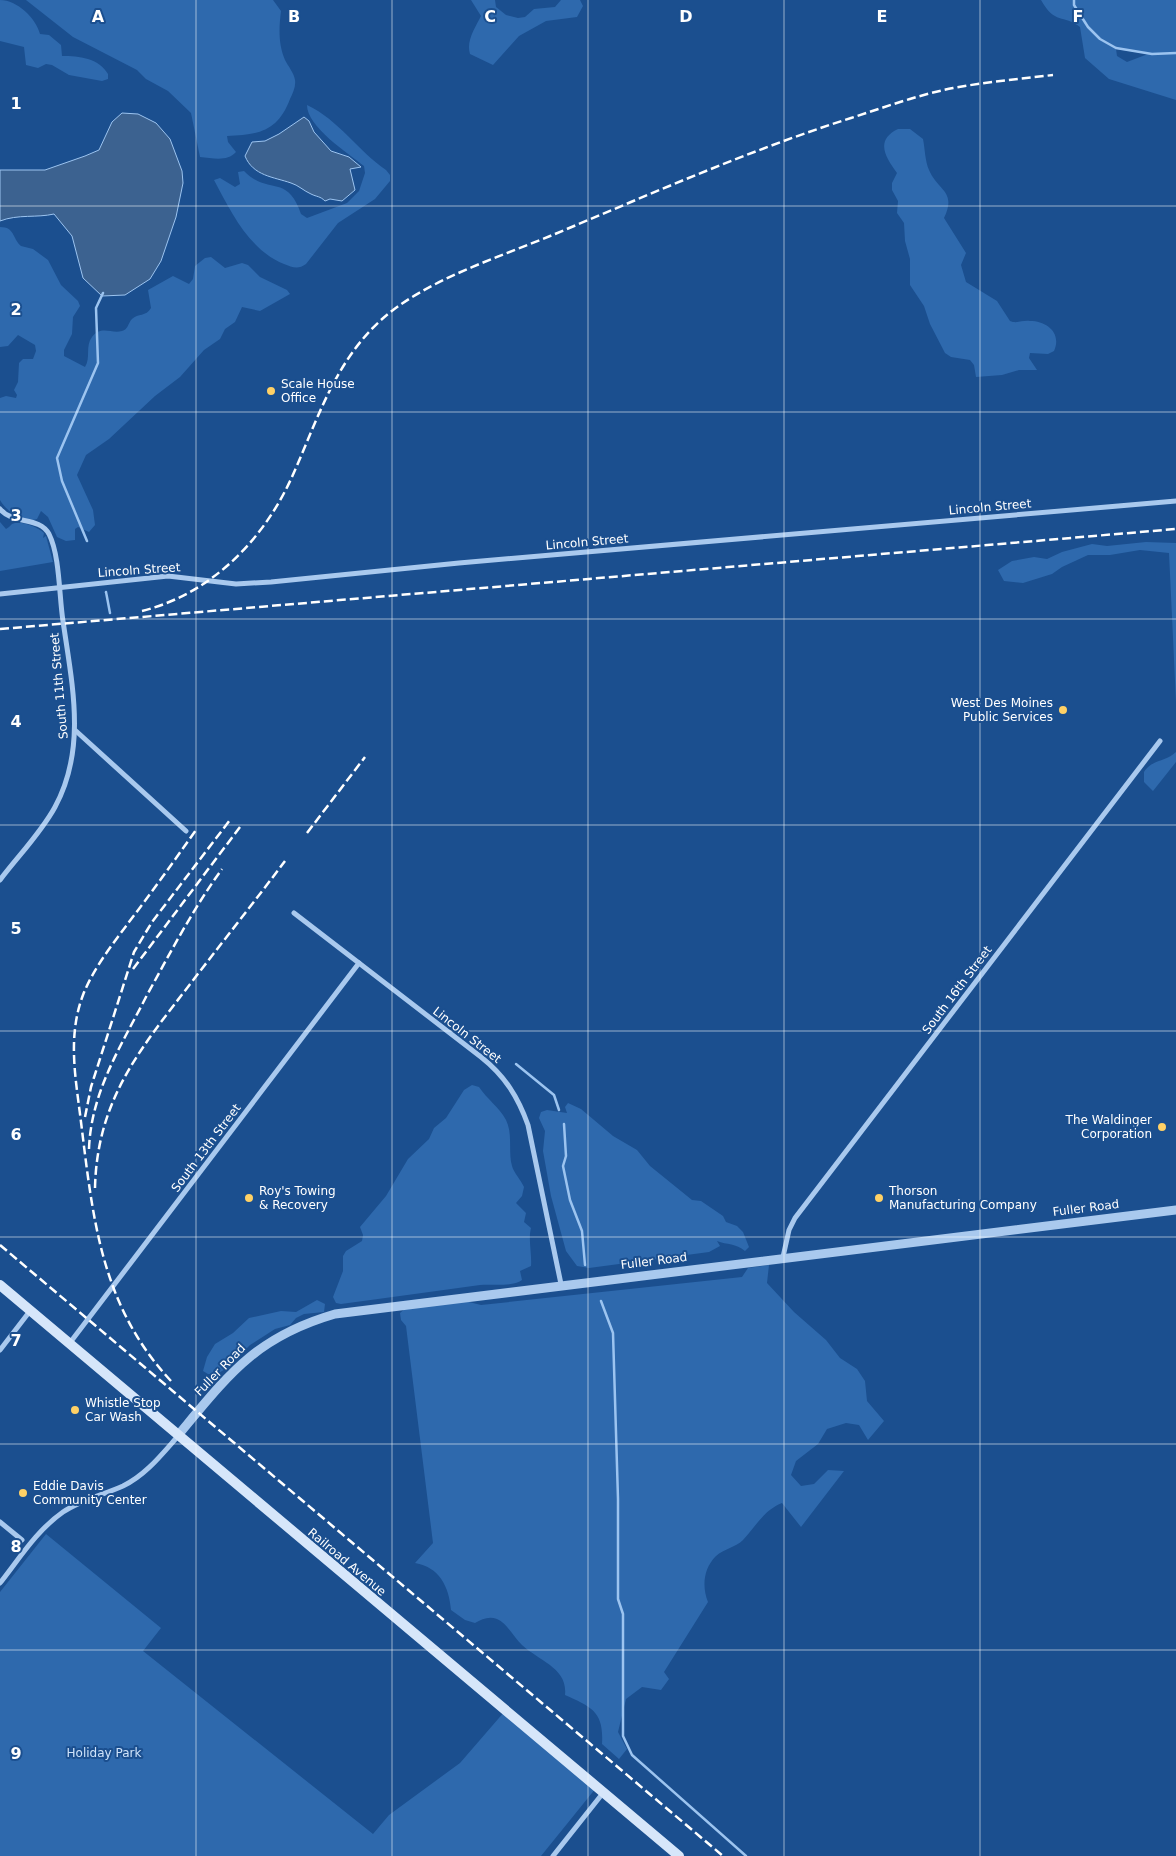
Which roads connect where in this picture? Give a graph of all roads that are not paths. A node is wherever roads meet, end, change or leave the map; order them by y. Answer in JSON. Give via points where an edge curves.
{"nodes":[{"id":1,"x":1176,"y":501,"type":"edge"},
{"id":2,"x":0,"y":509,"type":"edge"},
{"id":3,"x":58,"y":588,"type":"junction"},
{"id":4,"x":0,"y":594,"type":"edge"},
{"id":5,"x":76,"y":731,"type":"junction"},
{"id":6,"x":1160,"y":741,"type":"dead end"},
{"id":7,"x":186,"y":830,"type":"dead end"},
{"id":8,"x":0,"y":880,"type":"edge"},
{"id":9,"x":294,"y":913,"type":"dead end"},
{"id":10,"x":359,"y":964,"type":"junction"},
{"id":11,"x":1176,"y":1210,"type":"edge"},
{"id":12,"x":783,"y":1257,"type":"junction"},
{"id":13,"x":561,"y":1284,"type":"junction"},
{"id":14,"x":0,"y":1285,"type":"edge"},
{"id":15,"x":30,"y":1311,"type":"junction"},
{"id":16,"x":69,"y":1344,"type":"junction"},
{"id":17,"x":0,"y":1350,"type":"edge"},
{"id":18,"x":179,"y":1434,"type":"junction"},
{"id":19,"x":0,"y":1522,"type":"edge"},
{"id":20,"x":22,"y":1540,"type":"dead end"},
{"id":21,"x":0,"y":1583,"type":"edge"},
{"id":22,"x":603,"y":1793,"type":"junction"},
{"id":23,"x":553,"y":1856,"type":"edge"},
{"id":24,"x":678,"y":1856,"type":"edge"}],
"edges":[{"from":1,"to":3,"type":"street","name":"Lincoln Street","via":[[271,582],[236,584],[168,576]]},
{"from":2,"to":3,"type":"street","name":"South 11th Street","via":[[12,519],[35,522],[48,534]]},
{"from":3,"to":4,"type":"street","name":"Lincoln Street"},
{"from":3,"to":5,"type":"street","name":"South 11th Street"},
{"from":5,"to":7,"type":"street"},
{"from":5,"to":8,"type":"street","name":"South 11th Street","via":[[71,768],[64,789],[45,822]]},
{"from":6,"to":12,"type":"street","name":"South 16th Street","via":[[795,1218]]},
{"from":9,"to":10,"type":"street","name":"Lincoln Street"},
{"from":10,"to":13,"type":"street","name":"Lincoln Street","via":[[487,1062],[510,1087],[528,1125]]},
{"from":10,"to":16,"type":"street","name":"South 13th Street"},
{"from":11,"to":12,"type":"street","name":"Fuller Road"},
{"from":12,"to":13,"type":"street","name":"Fuller Road"},
{"from":13,"to":18,"type":"street","name":"Fuller Road","via":[[356,1310],[300,1325],[264,1344],[240,1364]]},
{"from":14,"to":15,"type":"main road","name":"Railroad Avenue"},
{"from":15,"to":16,"type":"main road","name":"Railroad Avenue"},
{"from":15,"to":17,"type":"street"},
{"from":16,"to":18,"type":"main road","name":"Railroad Avenue"},
{"from":18,"to":21,"type":"street","via":[[139,1476],[72,1506],[54,1518]]},
{"from":18,"to":22,"type":"main road","name":"Railroad Avenue","via":[[319,1556]]},
{"from":19,"to":20,"type":"street"},
{"from":22,"to":23,"type":"street"},
{"from":22,"to":24,"type":"main road","name":"Railroad Avenue"}]}
